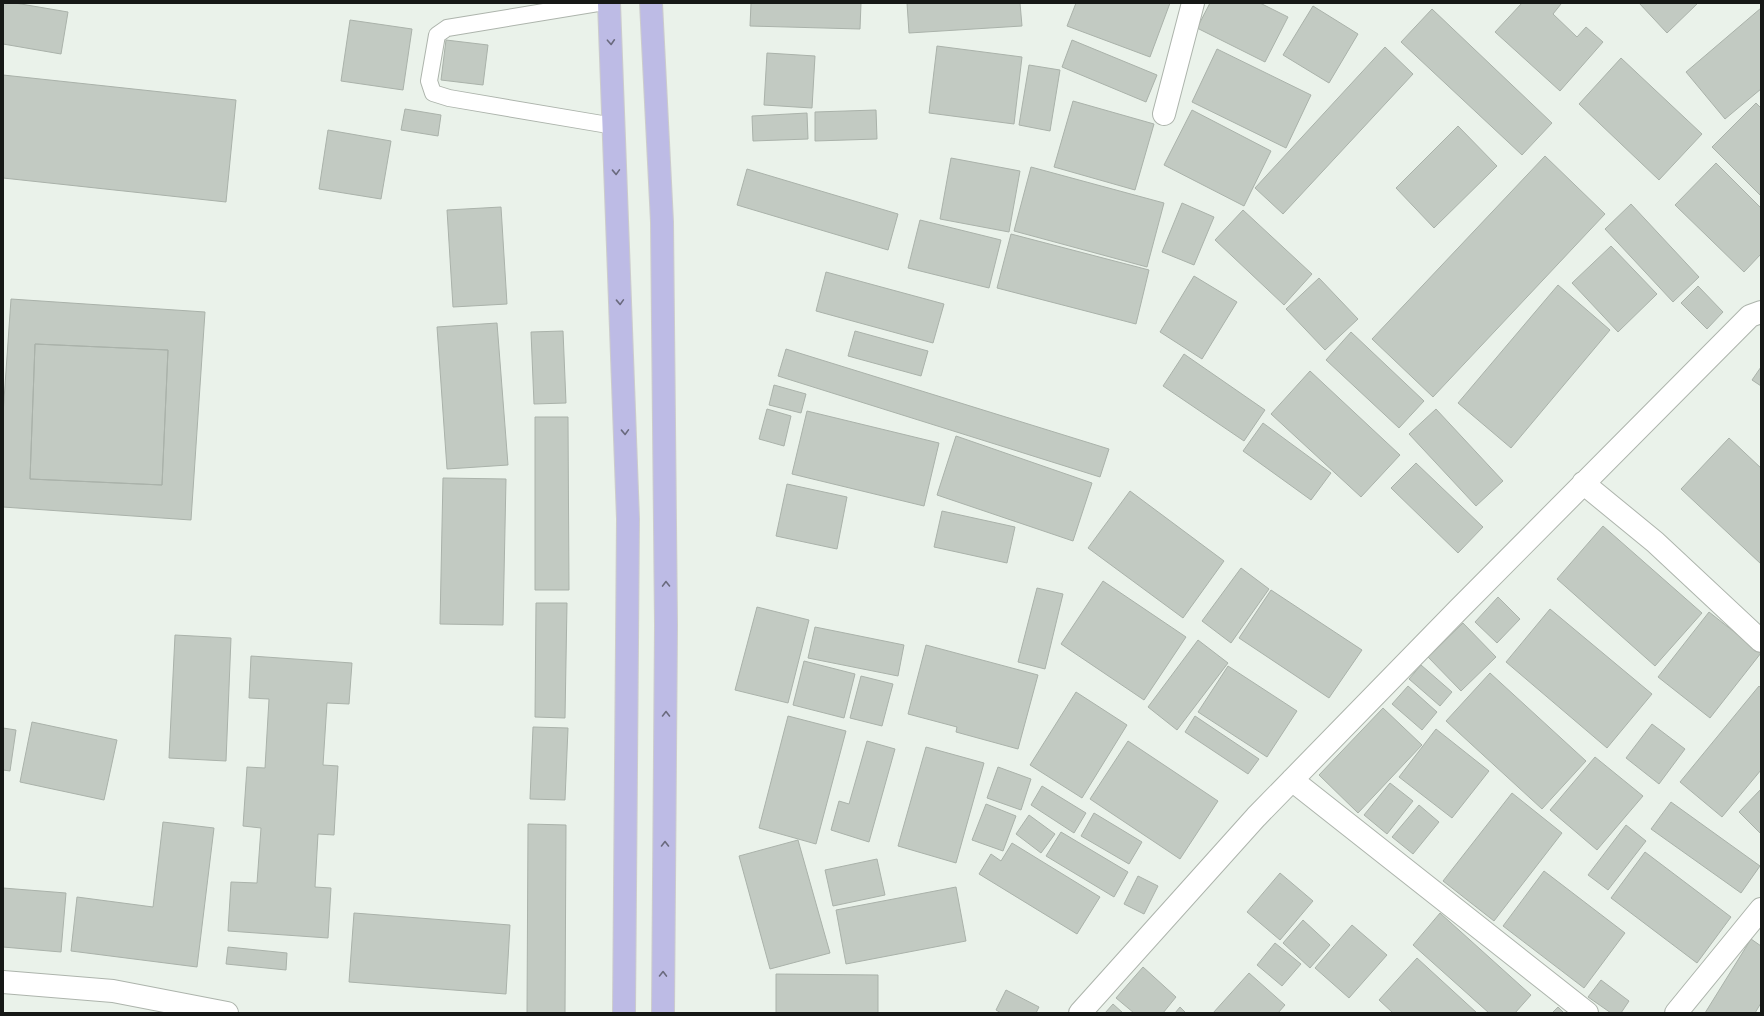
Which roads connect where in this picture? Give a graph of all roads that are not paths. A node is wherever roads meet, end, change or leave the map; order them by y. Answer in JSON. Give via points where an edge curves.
{"nodes":[{"id":1,"x":598,"y":3,"type":"edge"},
{"id":2,"x":609,"y":3,"type":"edge"},
{"id":3,"x":652,"y":3,"type":"edge"},
{"id":4,"x":1193,"y":3,"type":"edge"},
{"id":5,"x":1164,"y":114,"type":"dead end"},
{"id":6,"x":614,"y":126,"type":"junction"},
{"id":7,"x":1761,"y":312,"type":"edge"},
{"id":8,"x":1583,"y":483,"type":"junction"},
{"id":9,"x":1761,"y":641,"type":"edge"},
{"id":10,"x":1292,"y":780,"type":"junction"},
{"id":11,"x":1761,"y":909,"type":"edge"},
{"id":12,"x":3,"y":982,"type":"edge"},
{"id":13,"x":227,"y":1013,"type":"edge"},
{"id":14,"x":624,"y":1013,"type":"edge"},
{"id":15,"x":663,"y":1013,"type":"edge"},
{"id":16,"x":1080,"y":1013,"type":"edge"},
{"id":17,"x":1587,"y":1013,"type":"edge"},
{"id":18,"x":1676,"y":1013,"type":"edge"}],
"edges":[{"from":1,"to":6,"type":"lane","via":[[447,28],[436,34],[430,81],[433,93],[449,98]]},
{"from":2,"to":6,"type":"main road","one_way":true},
{"from":15,"to":3,"type":"main road","one_way":true,"via":[[666,617],[662,238]]},
{"from":4,"to":5,"type":"street"},
{"from":6,"to":14,"type":"main road","one_way":true,"via":[[628,519]]},
{"from":7,"to":8,"type":"street","via":[[1750,316]]},
{"from":8,"to":9,"type":"street","via":[[1655,542]]},
{"from":8,"to":10,"type":"street"},
{"from":10,"to":16,"type":"street"},
{"from":10,"to":17,"type":"street"},
{"from":11,"to":18,"type":"street"},
{"from":12,"to":13,"type":"street","via":[[113,991]]}]}
